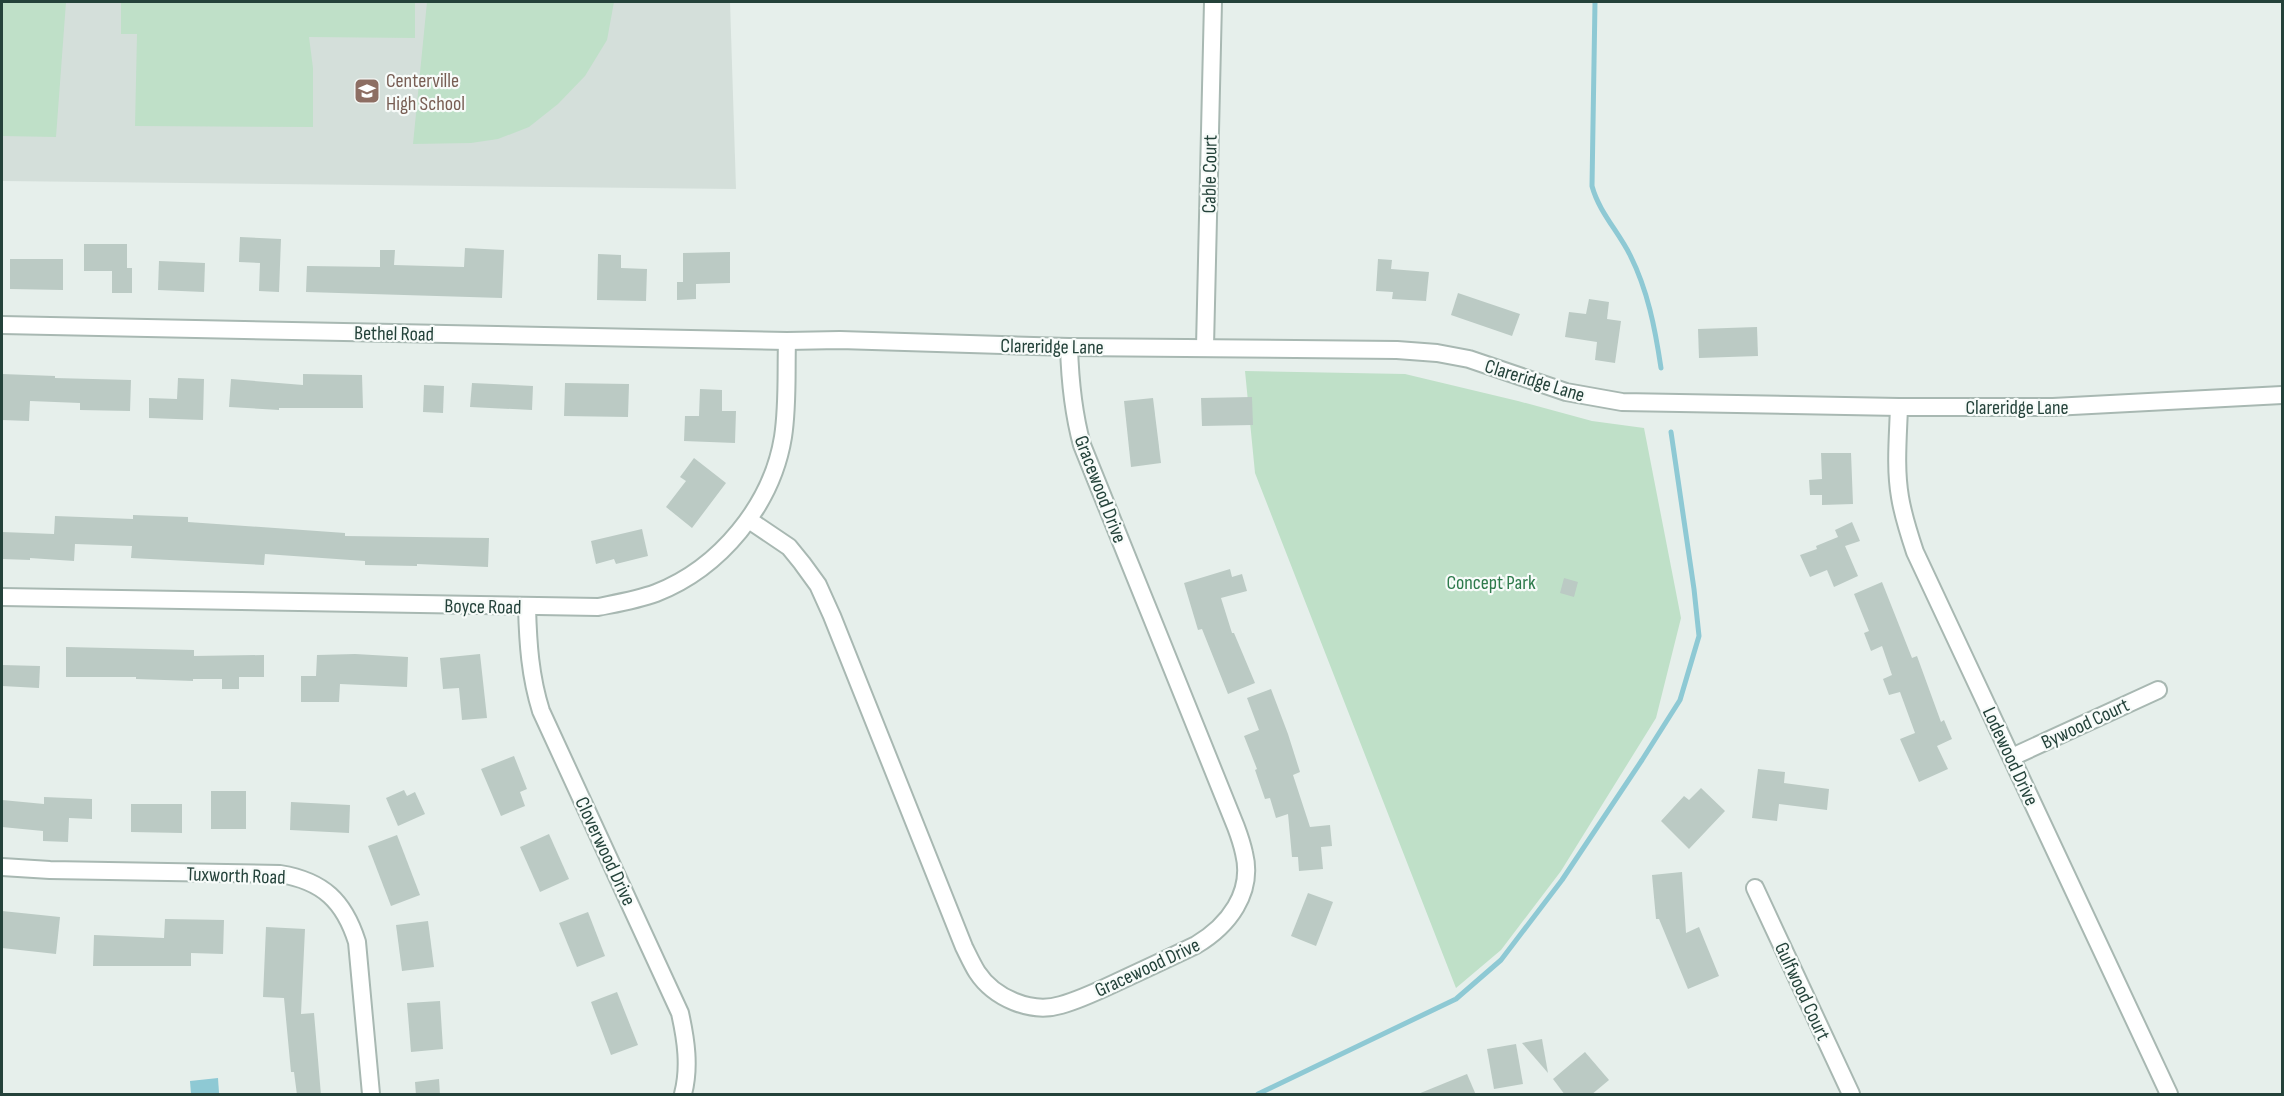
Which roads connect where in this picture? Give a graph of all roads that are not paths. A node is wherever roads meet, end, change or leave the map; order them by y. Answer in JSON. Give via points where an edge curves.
{"nodes":[{"id":1,"x":1212,"y":2,"type":"edge"},
{"id":2,"x":2,"y":325,"type":"edge"},
{"id":3,"x":787,"y":341,"type":"junction"},
{"id":4,"x":1069,"y":347,"type":"junction"},
{"id":5,"x":1205,"y":347,"type":"junction"},
{"id":6,"x":2283,"y":395,"type":"edge"},
{"id":7,"x":1899,"y":407,"type":"junction"},
{"id":8,"x":749,"y":520,"type":"junction"},
{"id":9,"x":2,"y":597,"type":"edge"},
{"id":10,"x":527,"y":607,"type":"junction"},
{"id":11,"x":2158,"y":690,"type":"dead end"},
{"id":12,"x":2012,"y":757,"type":"junction"},
{"id":13,"x":2,"y":867,"type":"edge"},
{"id":14,"x":1755,"y":888,"type":"dead end"},
{"id":15,"x":371,"y":1095,"type":"edge"},
{"id":16,"x":683,"y":1095,"type":"edge"},
{"id":17,"x":1851,"y":1095,"type":"edge"},
{"id":18,"x":2169,"y":1095,"type":"edge"}],
"edges":[{"from":1,"to":5,"type":"street","name":"Cable Court"},
{"from":2,"to":3,"type":"street","name":"Bethel Road"},
{"from":3,"to":4,"type":"street","name":"Clareridge Lane"},
{"from":3,"to":8,"type":"street","name":"Boyce Road","via":[[783,437],[768,485]]},
{"from":4,"to":5,"type":"street","name":"Clareridge Lane"},
{"from":4,"to":8,"type":"street","name":"Gracewood Drive","via":[[1070,387],[1082,445],[1245,855],[1244,889],[1238,904],[1214,935],[1197,945],[1059,1006],[1026,1005],[1004,998],[992,989],[977,972],[964,947],[818,585],[789,547]]},
{"from":5,"to":7,"type":"street","name":"Clareridge Lane","via":[[1437,353],[1566,392],[1622,402]]},
{"from":6,"to":7,"type":"street","name":"Clareridge Lane","via":[[2053,407]]},
{"from":7,"to":12,"type":"street","name":"Lodewood Drive","via":[[1897,468],[1906,525],[1915,552]]},
{"from":8,"to":10,"type":"street","name":"Boyce Road","via":[[704,566],[656,592],[598,606]]},
{"from":9,"to":10,"type":"street","name":"Boyce Road"},
{"from":10,"to":16,"type":"street","name":"Cloverwood Drive","via":[[529,660],[541,711],[680,1013],[687,1059]]},
{"from":11,"to":12,"type":"street","name":"Bywood Court"},
{"from":12,"to":18,"type":"street","name":"Lodewood Drive"},
{"from":13,"to":15,"type":"street","name":"Tuxworth Road","via":[[280,874],[314,883],[343,908],[357,942]]},
{"from":14,"to":17,"type":"street","name":"Gulfwood Court"}]}
